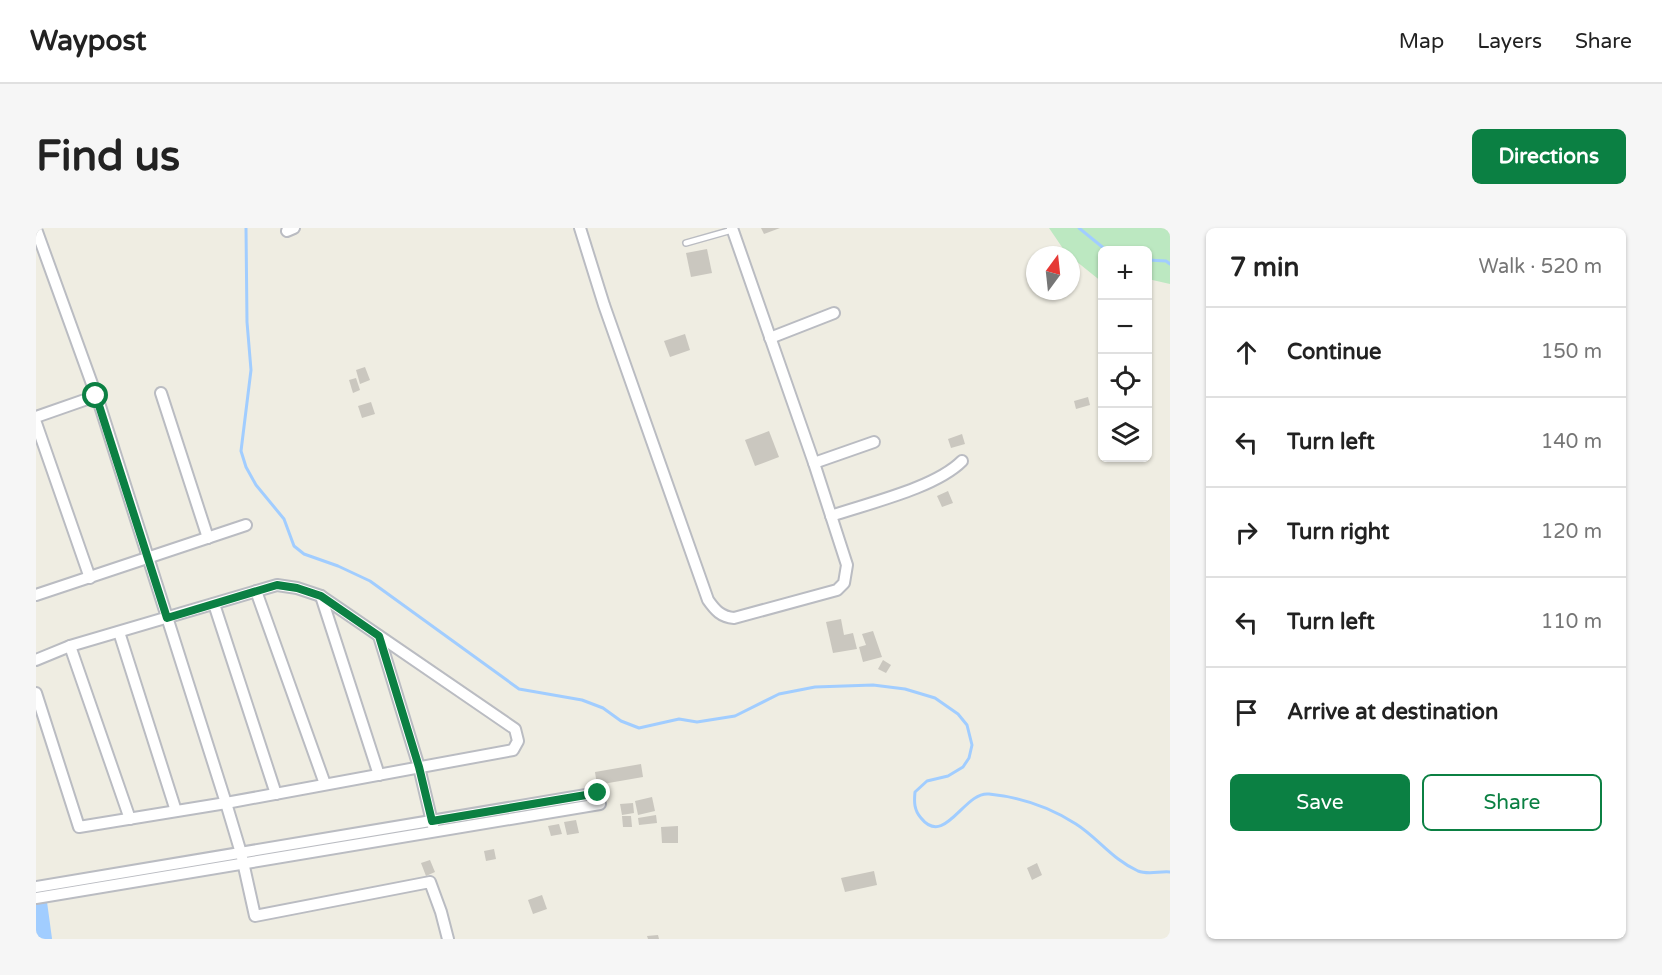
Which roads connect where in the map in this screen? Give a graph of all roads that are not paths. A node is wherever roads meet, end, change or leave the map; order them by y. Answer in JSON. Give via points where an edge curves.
{"nodes":[{"id":1,"x":580,"y":228,"type":"edge"},
{"id":2,"x":36,"y":229,"type":"edge"},
{"id":3,"x":732,"y":229,"type":"edge"},
{"id":4,"x":686,"y":243,"type":"dead end"},
{"id":5,"x":834,"y":313,"type":"dead end"},
{"id":6,"x":770,"y":338,"type":"junction"},
{"id":7,"x":161,"y":393,"type":"dead end"},
{"id":8,"x":96,"y":396,"type":"junction"},
{"id":9,"x":36,"y":417,"type":"edge"},
{"id":10,"x":36,"y":423,"type":"edge"},
{"id":11,"x":874,"y":442,"type":"dead end"},
{"id":12,"x":962,"y":461,"type":"dead end"},
{"id":13,"x":814,"y":462,"type":"junction"},
{"id":14,"x":831,"y":516,"type":"junction"},
{"id":15,"x":246,"y":525,"type":"dead end"},
{"id":16,"x":208,"y":538,"type":"junction"},
{"id":17,"x":149,"y":559,"type":"junction"},
{"id":18,"x":90,"y":578,"type":"junction"},
{"id":19,"x":256,"y":591,"type":"junction"},
{"id":20,"x":36,"y":595,"type":"edge"},
{"id":21,"x":321,"y":596,"type":"junction"},
{"id":22,"x":214,"y":604,"type":"junction"},
{"id":23,"x":167,"y":618,"type":"junction"},
{"id":24,"x":119,"y":632,"type":"junction"},
{"id":25,"x":379,"y":636,"type":"junction"},
{"id":26,"x":70,"y":646,"type":"junction"},
{"id":27,"x":36,"y":660,"type":"edge"},
{"id":28,"x":36,"y":693,"type":"edge"},
{"id":29,"x":419,"y":767,"type":"junction"},
{"id":30,"x":379,"y":775,"type":"junction"},
{"id":31,"x":326,"y":784,"type":"junction"},
{"id":32,"x":276,"y":794,"type":"junction"},
{"id":33,"x":599,"y":798,"type":"dead end"},
{"id":34,"x":226,"y":803,"type":"junction"},
{"id":35,"x":176,"y":811,"type":"junction"},
{"id":36,"x":130,"y":819,"type":"junction"},
{"id":37,"x":433,"y":826,"type":"junction"},
{"id":38,"x":242,"y":859,"type":"junction"},
{"id":39,"x":36,"y":886,"type":"edge"},
{"id":40,"x":51,"y":890,"type":"junction"},
{"id":41,"x":36,"y":898,"type":"edge"},
{"id":42,"x":448,"y":939,"type":"edge"}],
"edges":[{"from":1,"to":14,"type":"street","via":[[708,600],[717,612],[734,618],[837,590],[844,584],[847,566]]},
{"from":2,"to":8,"type":"street"},
{"from":3,"to":4,"type":"lane"},
{"from":3,"to":6,"type":"street"},
{"from":5,"to":6,"type":"street"},
{"from":6,"to":13,"type":"street"},
{"from":7,"to":16,"type":"street"},
{"from":8,"to":9,"type":"street"},
{"from":8,"to":17,"type":"street"},
{"from":10,"to":18,"type":"street"},
{"from":11,"to":13,"type":"street"},
{"from":12,"to":14,"type":"street","via":[[932,482]]},
{"from":13,"to":14,"type":"street"},
{"from":15,"to":16,"type":"street"},
{"from":16,"to":17,"type":"street"},
{"from":17,"to":18,"type":"street"},
{"from":17,"to":23,"type":"street"},
{"from":18,"to":20,"type":"street"},
{"from":19,"to":21,"type":"street","via":[[277,585]]},
{"from":19,"to":22,"type":"street"},
{"from":19,"to":31,"type":"street"},
{"from":21,"to":25,"type":"street"},
{"from":21,"to":30,"type":"street"},
{"from":22,"to":23,"type":"street"},
{"from":22,"to":32,"type":"street"},
{"from":23,"to":24,"type":"street"},
{"from":23,"to":34,"type":"street"},
{"from":24,"to":26,"type":"street"},
{"from":24,"to":35,"type":"street"},
{"from":25,"to":29,"type":"street"},
{"from":25,"to":29,"type":"street","via":[[515,729],[518,741],[513,750]]},
{"from":26,"to":27,"type":"street"},
{"from":26,"to":36,"type":"street"},
{"from":28,"to":36,"type":"street","via":[[79,827]]},
{"from":29,"to":30,"type":"street"},
{"from":29,"to":37,"type":"street"},
{"from":30,"to":31,"type":"street"},
{"from":31,"to":32,"type":"street"},
{"from":32,"to":34,"type":"street"},
{"from":33,"to":37,"type":"street"},
{"from":34,"to":35,"type":"street"},
{"from":34,"to":38,"type":"street"},
{"from":35,"to":36,"type":"street"},
{"from":37,"to":38,"type":"street"},
{"from":38,"to":40,"type":"street"},
{"from":38,"to":42,"type":"street","via":[[255,916],[430,882]]},
{"from":39,"to":40,"type":"street"},
{"from":40,"to":41,"type":"street"}]}
